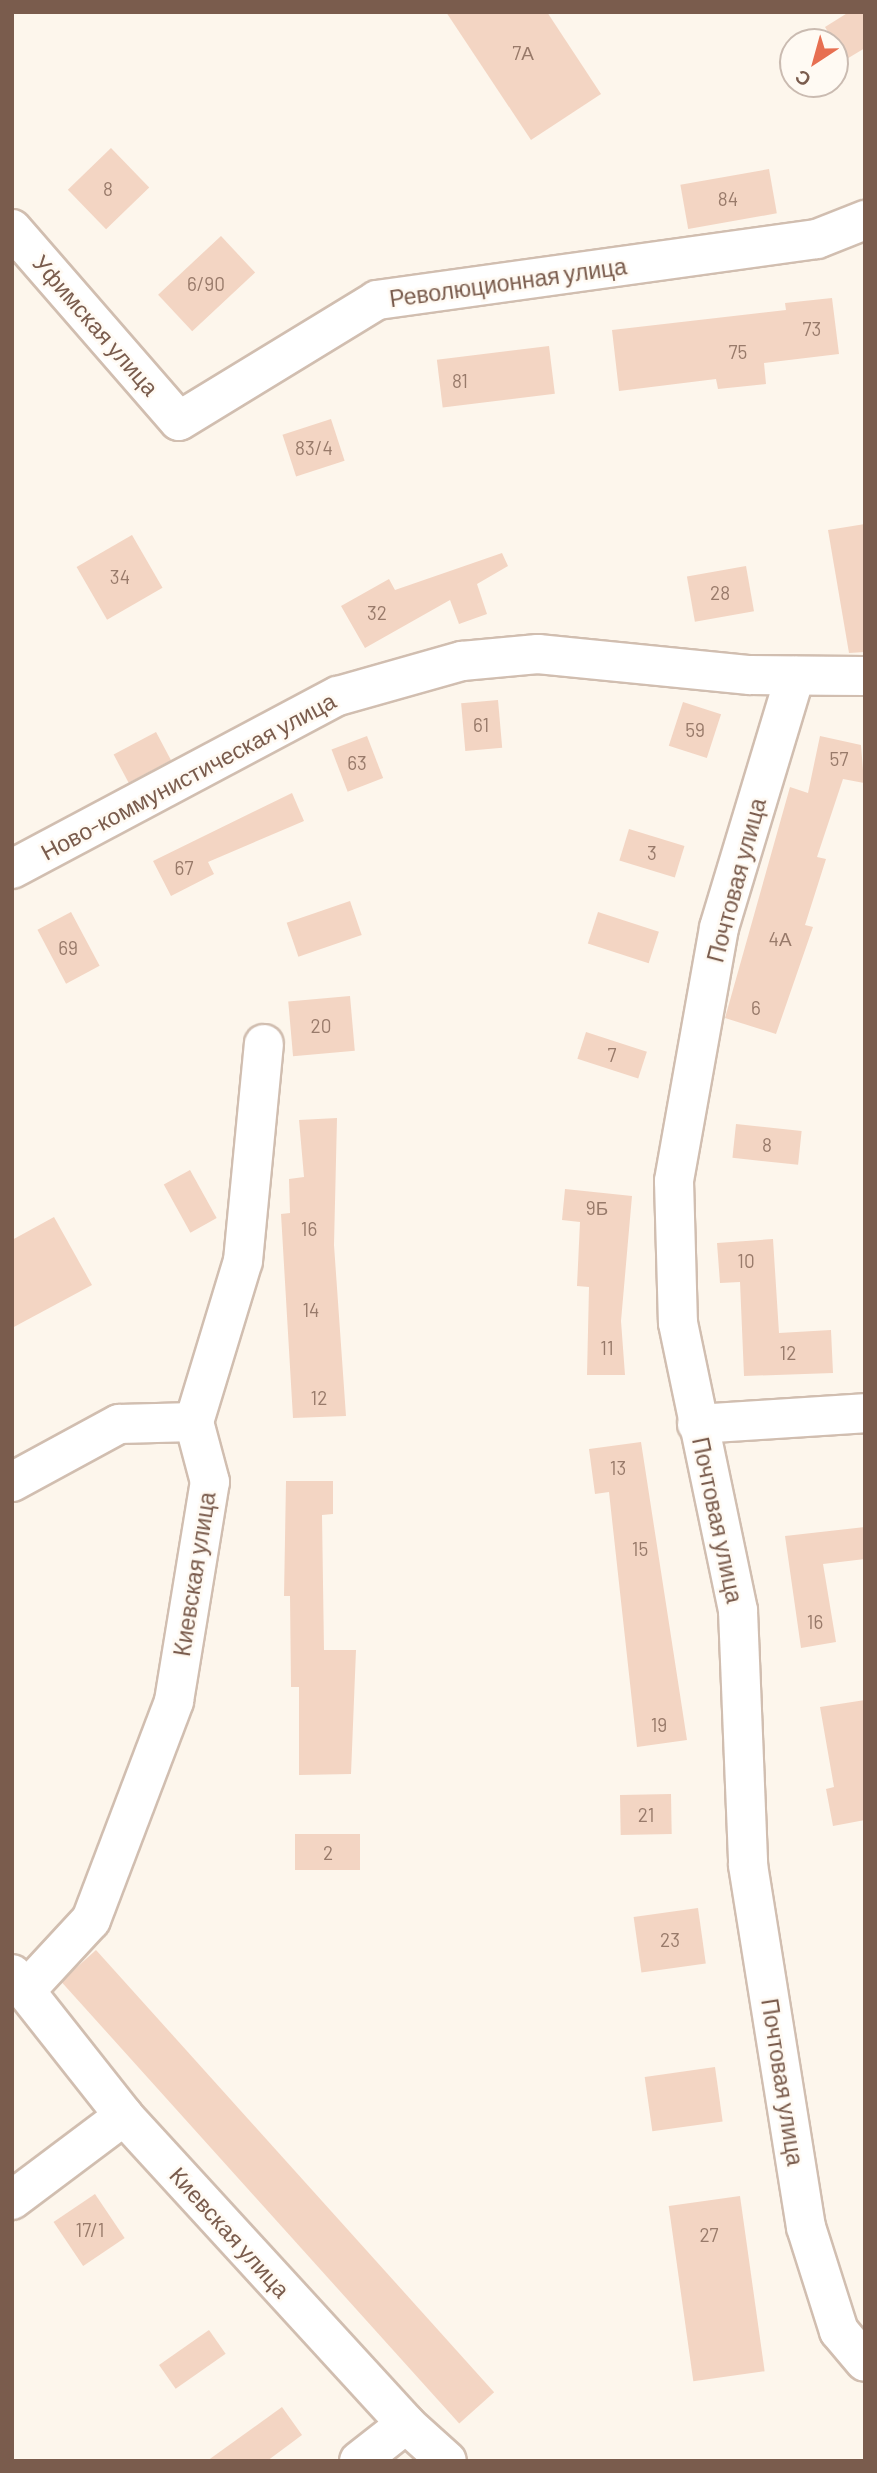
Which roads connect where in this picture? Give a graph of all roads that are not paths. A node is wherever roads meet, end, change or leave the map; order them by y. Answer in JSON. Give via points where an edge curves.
{"nodes":[{"id":1,"x":865,"y":220,"type":"edge"},
{"id":2,"x":12,"y":229,"type":"edge"},
{"id":3,"x":179,"y":421,"type":"joint"},
{"id":4,"x":795,"y":676,"type":"junction"},
{"id":5,"x":865,"y":676,"type":"edge"},
{"id":6,"x":12,"y":869,"type":"edge"},
{"id":7,"x":264,"y":1044,"type":"dead end"},
{"id":8,"x":865,"y":1413,"type":"edge"},
{"id":9,"x":194,"y":1422,"type":"junction"},
{"id":10,"x":697,"y":1424,"type":"junction"},
{"id":11,"x":12,"y":1482,"type":"edge"},
{"id":12,"x":19,"y":1982,"type":"edge"},
{"id":13,"x":124,"y":2116,"type":"junction"},
{"id":14,"x":12,"y":2200,"type":"edge"},
{"id":15,"x":865,"y":2362,"type":"edge"},
{"id":16,"x":406,"y":2424,"type":"junction"},
{"id":17,"x":359,"y":2461,"type":"edge"},
{"id":18,"x":447,"y":2461,"type":"edge"}],
"edges":[{"from":1,"to":3,"type":"street","name":"Революционная улица","via":[[817,239],[377,300]]},
{"from":2,"to":3,"type":"street","name":"Уфимская улица"},
{"from":4,"to":5,"type":"street","name":"Ново-коммунистическая улица"},
{"from":4,"to":6,"type":"street","name":"Ново-коммунистическая улица","via":[[538,654],[461,661],[338,696]]},
{"from":4,"to":10,"type":"street","name":"Почтовая улица","via":[[719,928],[674,1181],[678,1323]]},
{"from":7,"to":9,"type":"street","via":[[243,1261]]},
{"from":8,"to":10,"type":"street"},
{"from":9,"to":11,"type":"street","via":[[119,1424]]},
{"from":9,"to":12,"type":"street","name":"Киевская улица","via":[[210,1482],[174,1701],[91,1920]]},
{"from":10,"to":15,"type":"street","name":"Почтовая улица","via":[[738,1611],[748,1865],[806,2227],[839,2331]]},
{"from":12,"to":13,"type":"street","name":"Киевская улица"},
{"from":13,"to":14,"type":"street"},
{"from":13,"to":16,"type":"street","name":"Киевская улица"},
{"from":16,"to":17,"type":"street"},
{"from":16,"to":18,"type":"street","name":"Киевская улица"}]}
